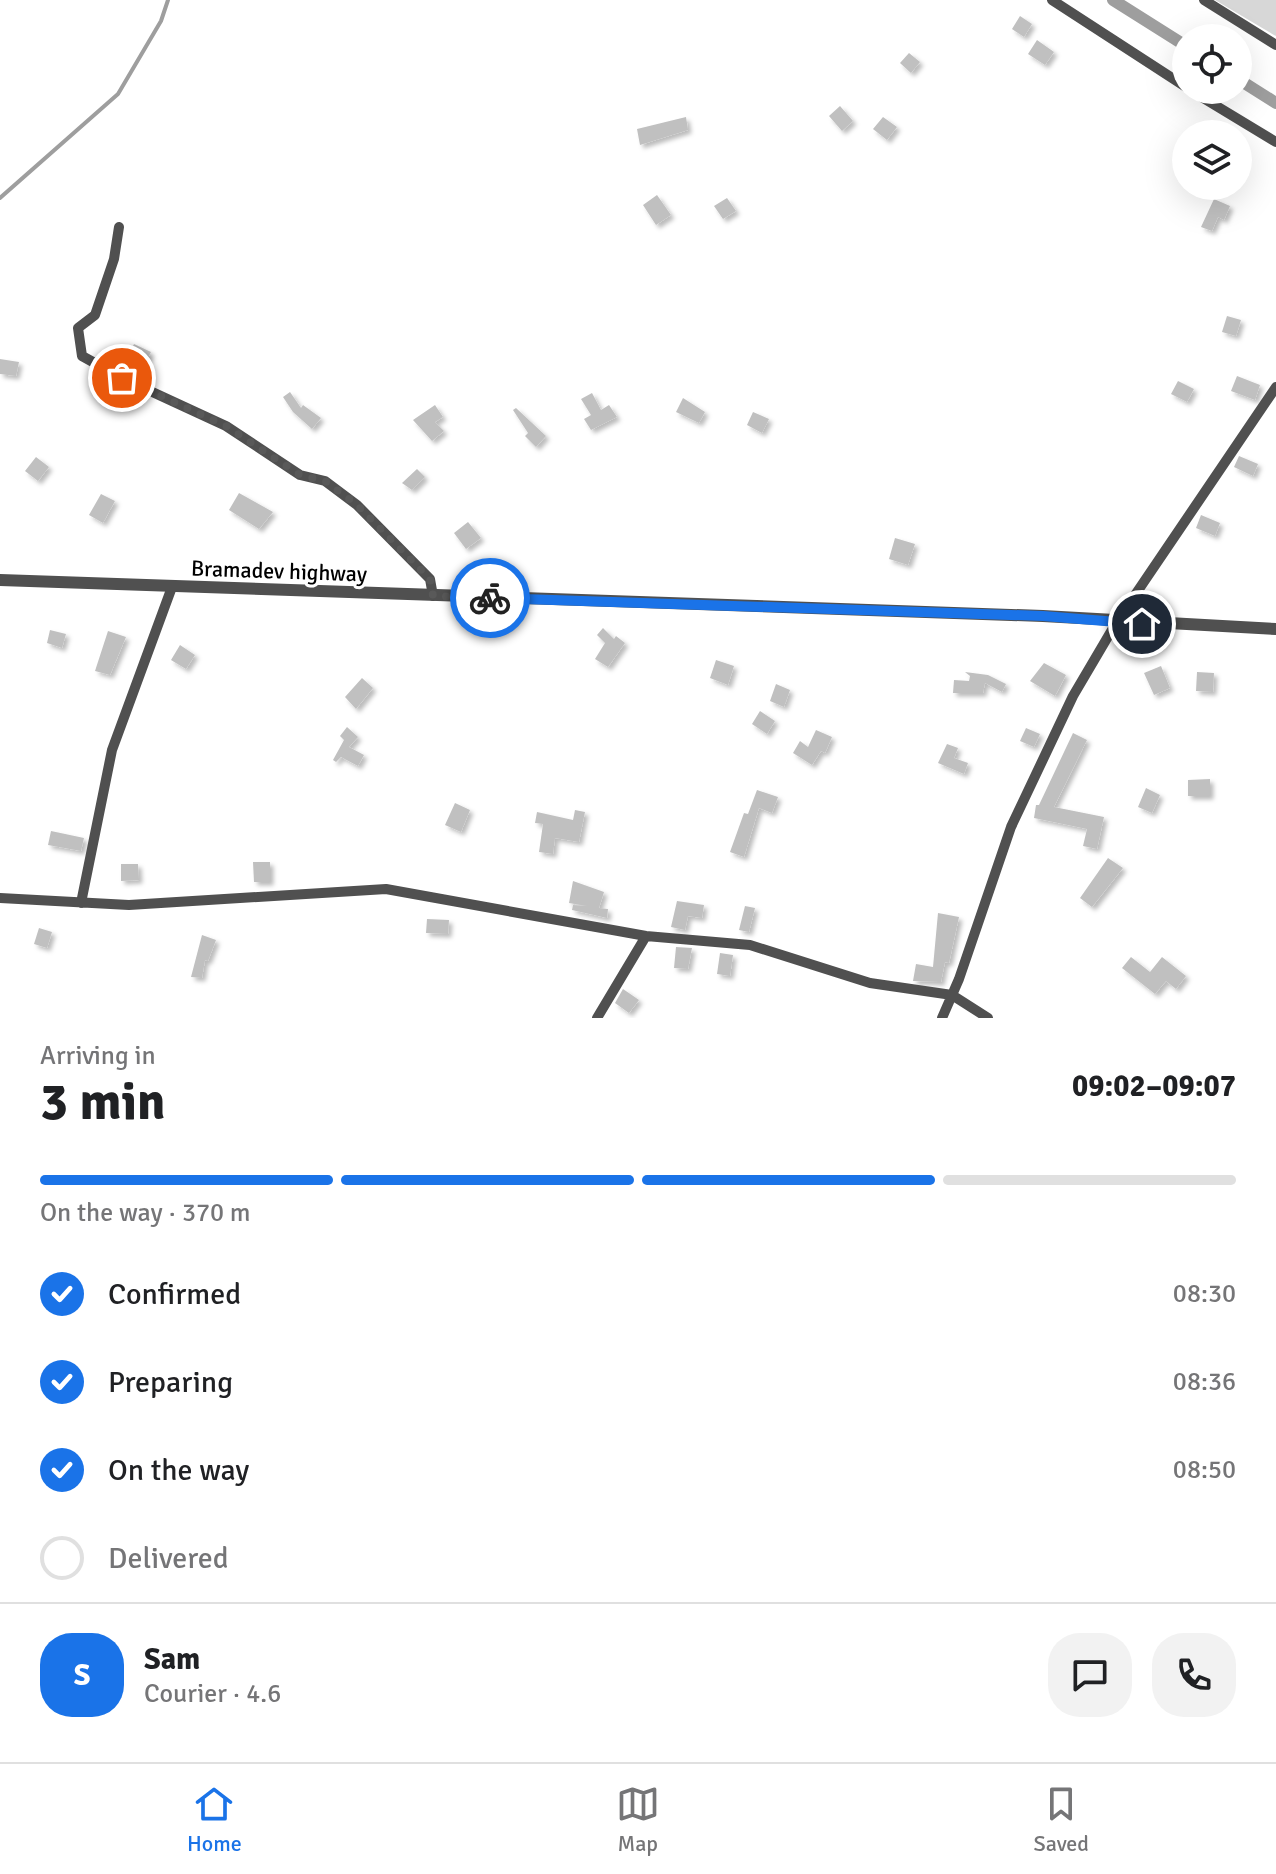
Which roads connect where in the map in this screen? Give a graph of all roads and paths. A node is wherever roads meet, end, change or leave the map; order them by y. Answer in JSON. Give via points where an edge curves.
{"nodes":[{"id":1,"x":1052,"y":0,"type":"edge"},
{"id":2,"x":1204,"y":0,"type":"edge"},
{"id":3,"x":1276,"y":45,"type":"edge"},
{"id":4,"x":1172,"y":79,"type":"edge"},
{"id":5,"x":1213,"y":104,"type":"edge"},
{"id":6,"x":1276,"y":142,"type":"edge"},
{"id":7,"x":119,"y":227,"type":"dead end"},
{"id":8,"x":1276,"y":387,"type":"edge"},
{"id":9,"x":0,"y":580,"type":"edge"},
{"id":10,"x":172,"y":587,"type":"junction"},
{"id":11,"x":433,"y":596,"type":"junction"},
{"id":12,"x":1116,"y":623,"type":"junction"},
{"id":13,"x":1276,"y":629,"type":"edge"},
{"id":14,"x":0,"y":898,"type":"edge"},
{"id":15,"x":81,"y":903,"type":"junction"},
{"id":16,"x":646,"y":936,"type":"junction"},
{"id":17,"x":952,"y":995,"type":"junction"},
{"id":18,"x":597,"y":1018,"type":"edge"},
{"id":19,"x":942,"y":1018,"type":"edge"},
{"id":20,"x":988,"y":1018,"type":"edge"}],
"edges":[{"from":1,"to":4,"type":"street"},
{"from":2,"to":3,"type":"street"},
{"from":5,"to":6,"type":"street"},
{"from":7,"to":11,"type":"street","via":[[95,315],[78,328],[82,356],[226,426],[300,475],[325,481],[357,505],[430,579]]},
{"from":8,"to":12,"type":"street"},
{"from":9,"to":10,"type":"street","name":"Bramadev highway"},
{"from":10,"to":11,"type":"street","name":"Bramadev highway"},
{"from":10,"to":15,"type":"street","via":[[112,750]]},
{"from":11,"to":12,"type":"street","name":"Bramadev highway","via":[[1043,616]]},
{"from":12,"to":13,"type":"street","name":"Bramadev highway"},
{"from":12,"to":17,"type":"street","via":[[1073,696],[1011,827]]},
{"from":14,"to":15,"type":"street"},
{"from":15,"to":16,"type":"street","via":[[129,905],[386,889]]},
{"from":16,"to":17,"type":"street","via":[[750,945],[870,983]]},
{"from":16,"to":18,"type":"street"},
{"from":17,"to":19,"type":"street"},
{"from":17,"to":20,"type":"street"}]}
